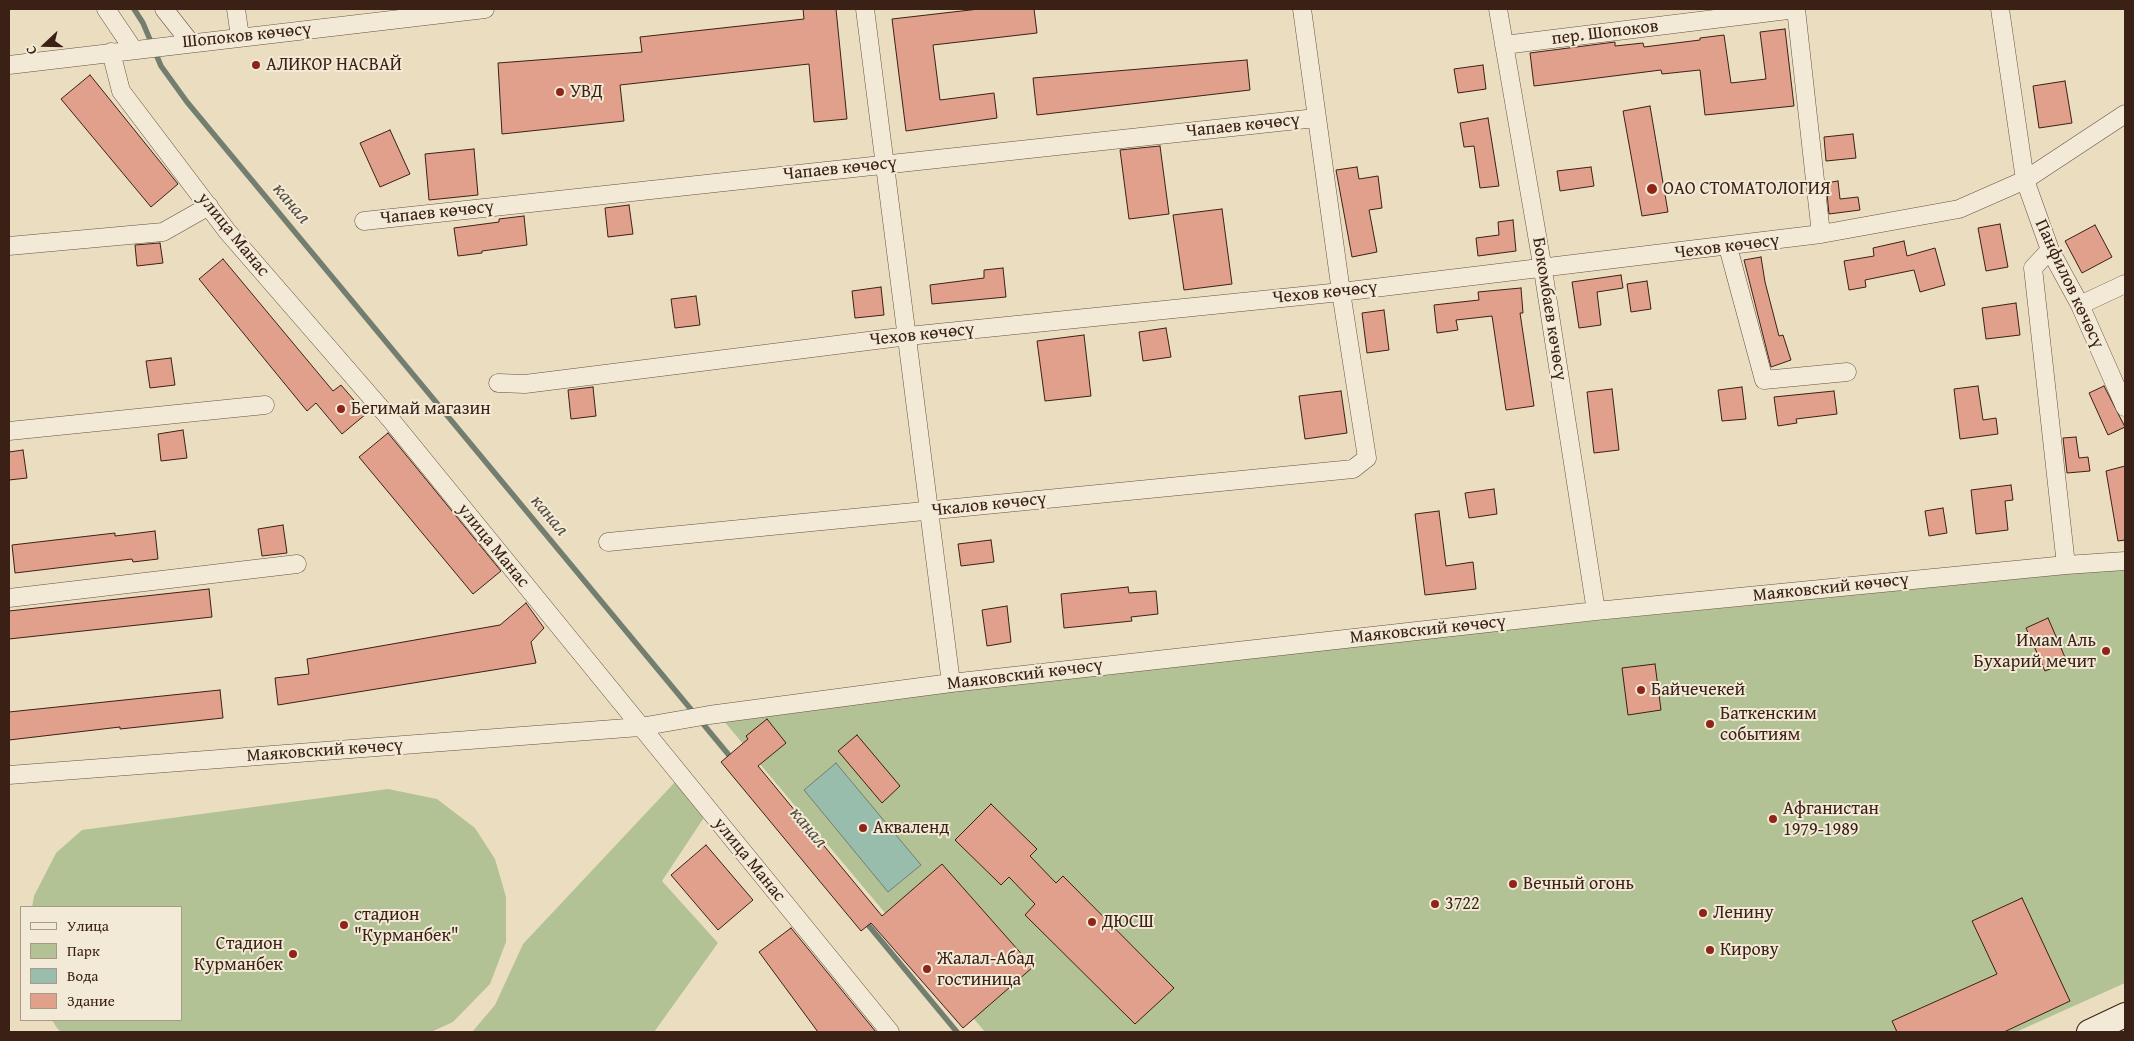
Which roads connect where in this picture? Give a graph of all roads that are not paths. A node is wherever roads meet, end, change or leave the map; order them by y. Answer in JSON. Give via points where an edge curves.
{"nodes":[{"id":1,"x":106,"y":9,"type":"edge"},
{"id":2,"x":164,"y":9,"type":"edge"},
{"id":3,"x":236,"y":9,"type":"edge"},
{"id":4,"x":485,"y":9,"type":"edge"},
{"id":5,"x":865,"y":9,"type":"edge"},
{"id":6,"x":1302,"y":9,"type":"edge"},
{"id":7,"x":1498,"y":9,"type":"edge"},
{"id":8,"x":1796,"y":9,"type":"edge"},
{"id":9,"x":2000,"y":9,"type":"edge"},
{"id":10,"x":240,"y":37,"type":"junction"},
{"id":11,"x":190,"y":42,"type":"junction"},
{"id":12,"x":1504,"y":45,"type":"junction"},
{"id":13,"x":134,"y":49,"type":"junction"},
{"id":14,"x":111,"y":52,"type":"junction"},
{"id":15,"x":9,"y":65,"type":"edge"},
{"id":16,"x":2125,"y":114,"type":"edge"},
{"id":17,"x":1316,"y":118,"type":"junction"},
{"id":18,"x":884,"y":164,"type":"junction"},
{"id":19,"x":2025,"y":180,"type":"junction"},
{"id":20,"x":209,"y":206,"type":"junction"},
{"id":21,"x":364,"y":222,"type":"dead end"},
{"id":22,"x":1821,"y":234,"type":"junction"},
{"id":23,"x":9,"y":246,"type":"edge"},
{"id":24,"x":1728,"y":247,"type":"junction"},
{"id":25,"x":2050,"y":250,"type":"junction"},
{"id":26,"x":1543,"y":270,"type":"junction"},
{"id":27,"x":2125,"y":284,"type":"edge"},
{"id":28,"x":1341,"y":292,"type":"junction"},
{"id":29,"x":2080,"y":305,"type":"junction"},
{"id":30,"x":908,"y":336,"type":"junction"},
{"id":31,"x":1846,"y":372,"type":"dead end"},
{"id":32,"x":498,"y":382,"type":"dead end"},
{"id":33,"x":265,"y":405,"type":"dead end"},
{"id":34,"x":2125,"y":407,"type":"edge"},
{"id":35,"x":9,"y":431,"type":"edge"},
{"id":36,"x":1367,"y":458,"type":"joint"},
{"id":37,"x":930,"y":510,"type":"junction"},
{"id":38,"x":608,"y":542,"type":"dead end"},
{"id":39,"x":2125,"y":561,"type":"edge"},
{"id":40,"x":297,"y":564,"type":"dead end"},
{"id":41,"x":2066,"y":565,"type":"junction"},
{"id":42,"x":9,"y":598,"type":"edge"},
{"id":43,"x":1596,"y":611,"type":"junction"},
{"id":44,"x":951,"y":683,"type":"junction"},
{"id":45,"x":640,"y":727,"type":"junction"},
{"id":46,"x":9,"y":775,"type":"edge"},
{"id":47,"x":2125,"y":1015,"type":"edge"},
{"id":48,"x":890,"y":1032,"type":"edge"},
{"id":49,"x":2089,"y":1032,"type":"edge"}],
"edges":[{"from":1,"to":13,"type":"street"},
{"from":2,"to":11,"type":"street"},
{"from":3,"to":10,"type":"street"},
{"from":4,"to":10,"type":"street","name":"Шопоков көчөсү"},
{"from":5,"to":18,"type":"street"},
{"from":6,"to":17,"type":"street","name":"Чапаев көчөсү"},
{"from":7,"to":12,"type":"street","name":"Бокомбаев көчөсү"},
{"from":8,"to":12,"type":"street","name":"пер. Шопоков"},
{"from":8,"to":22,"type":"street","name":"пер. Шопоков"},
{"from":9,"to":19,"type":"street","name":"Панфилов көчөсү"},
{"from":10,"to":11,"type":"street","name":"Шопоков көчөсү"},
{"from":11,"to":13,"type":"street","name":"Шопоков көчөсү"},
{"from":12,"to":26,"type":"street","name":"Бокомбаев көчөсү"},
{"from":13,"to":14,"type":"street","name":"Шопоков көчөсү"},
{"from":14,"to":15,"type":"street","name":"Шопоков көчөсү"},
{"from":14,"to":20,"type":"street","name":"улица Манас","via":[[121,90]]},
{"from":16,"to":19,"type":"street","name":"Чехов көчөсү"},
{"from":17,"to":18,"type":"street","name":"Чапаев көчөсү"},
{"from":17,"to":28,"type":"street","name":"Чапаев көчөсү"},
{"from":18,"to":21,"type":"street","name":"Чапаев көчөсү"},
{"from":18,"to":30,"type":"street"},
{"from":19,"to":22,"type":"street","name":"Чехов көчөсү","via":[[1958,209]]},
{"from":19,"to":25,"type":"street","name":"Панфилов көчөсү"},
{"from":20,"to":23,"type":"street","via":[[163,232]]},
{"from":20,"to":45,"type":"street","name":"улица Манас","via":[[227,232],[392,420]]},
{"from":22,"to":24,"type":"street","name":"Чехов көчөсү"},
{"from":24,"to":26,"type":"street","name":"Чехов көчөсү"},
{"from":24,"to":31,"type":"street","via":[[1764,380]]},
{"from":25,"to":29,"type":"street","name":"Панфилов көчөсү"},
{"from":25,"to":41,"type":"street","via":[[2033,268]]},
{"from":26,"to":28,"type":"street","name":"Чехов көчөсү"},
{"from":26,"to":43,"type":"street","name":"Бокомбаев көчөсү"},
{"from":27,"to":29,"type":"street"},
{"from":28,"to":30,"type":"street","name":"Чехов көчөсү"},
{"from":28,"to":36,"type":"street","name":"Чапаев көчөсү"},
{"from":29,"to":34,"type":"street","name":"Панфилов көчөсү"},
{"from":30,"to":32,"type":"street","name":"Чехов көчөсү","via":[[525,384]]},
{"from":30,"to":37,"type":"street"},
{"from":33,"to":35,"type":"street"},
{"from":36,"to":37,"type":"street","name":"Чкалов көчөсү","via":[[1353,469]]},
{"from":37,"to":38,"type":"street","name":"Чкалов көчөсү"},
{"from":37,"to":44,"type":"street"},
{"from":39,"to":41,"type":"street","name":"Маяковский көчөсү"},
{"from":40,"to":42,"type":"street"},
{"from":41,"to":43,"type":"street","name":"Маяковский көчөсү"},
{"from":43,"to":44,"type":"street","name":"Маяковский көчөсү"},
{"from":44,"to":45,"type":"street","name":"Маяковский көчөсү"},
{"from":45,"to":46,"type":"street","name":"Маяковский көчөсү"},
{"from":45,"to":48,"type":"street","name":"улица Манас"},
{"from":47,"to":49,"type":"main road"}]}
